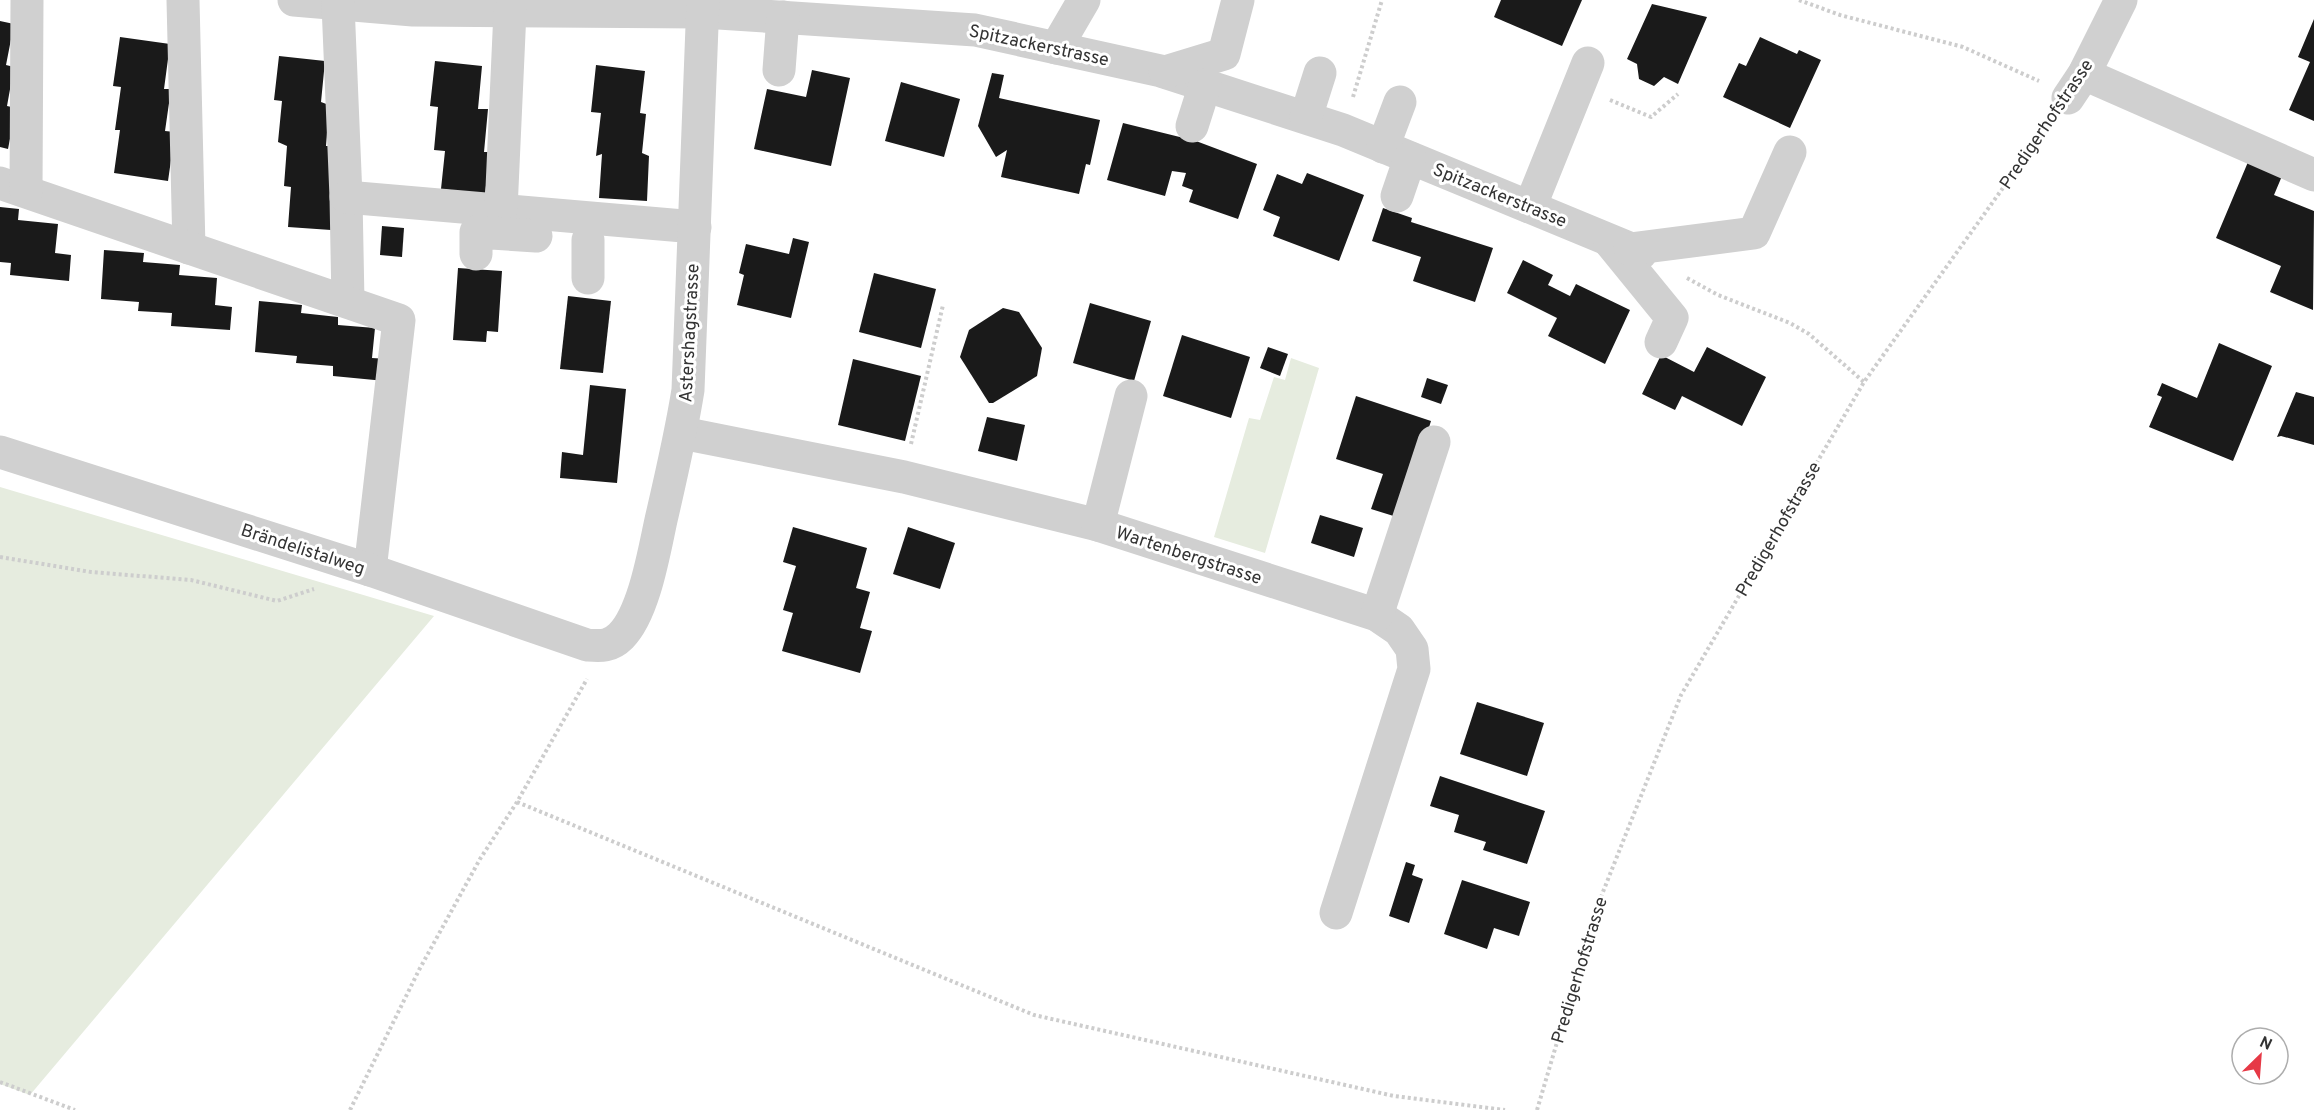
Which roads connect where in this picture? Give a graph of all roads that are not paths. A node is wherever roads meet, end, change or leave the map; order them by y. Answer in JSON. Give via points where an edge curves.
{"nodes":[{"id":1,"x":27,"y":0,"type":"edge"},
{"id":2,"x":183,"y":0,"type":"edge"},
{"id":3,"x":294,"y":0,"type":"edge"},
{"id":4,"x":1084,"y":0,"type":"edge"},
{"id":5,"x":1238,"y":0,"type":"edge"},
{"id":6,"x":2121,"y":0,"type":"edge"},
{"id":7,"x":338,"y":4,"type":"junction"},
{"id":8,"x":639,"y":6,"type":"edge"},
{"id":9,"x":703,"y":6,"type":"edge"},
{"id":10,"x":510,"y":11,"type":"junction"},
{"id":11,"x":783,"y":17,"type":"junction"},
{"id":12,"x":1056,"y":48,"type":"junction"},
{"id":13,"x":1588,"y":63,"type":"dead end"},
{"id":14,"x":779,"y":70,"type":"dead end"},
{"id":15,"x":1165,"y":72,"type":"junction"},
{"id":16,"x":1320,"y":73,"type":"dead end"},
{"id":17,"x":1205,"y":85,"type":"junction"},
{"id":18,"x":1400,"y":102,"type":"dead end"},
{"id":19,"x":1306,"y":117,"type":"junction"},
{"id":20,"x":1192,"y":126,"type":"dead end"},
{"id":21,"x":1397,"y":152,"type":"junction"},
{"id":22,"x":1790,"y":152,"type":"dead end"},
{"id":23,"x":2314,"y":175,"type":"edge"},
{"id":24,"x":13,"y":187,"type":"edge"},
{"id":25,"x":1397,"y":196,"type":"dead end"},
{"id":26,"x":346,"y":197,"type":"junction"},
{"id":27,"x":1530,"y":207,"type":"junction"},
{"id":28,"x":501,"y":210,"type":"junction"},
{"id":29,"x":694,"y":237,"type":"junction"},
{"id":30,"x":588,"y":240,"type":"junction"},
{"id":31,"x":1627,"y":247,"type":"junction"},
{"id":32,"x":189,"y":248,"type":"junction"},
{"id":33,"x":476,"y":254,"type":"dead end"},
{"id":34,"x":588,"y":278,"type":"dead end"},
{"id":35,"x":348,"y":302,"type":"junction"},
{"id":36,"x":1661,"y":342,"type":"dead end"},
{"id":37,"x":1131,"y":396,"type":"dead end"},
{"id":38,"x":681,"y":433,"type":"junction"},
{"id":39,"x":1434,"y":442,"type":"dead end"},
{"id":40,"x":0,"y":452,"type":"edge"},
{"id":41,"x":1098,"y":525,"type":"junction"},
{"id":42,"x":370,"y":570,"type":"junction"},
{"id":43,"x":1377,"y":615,"type":"junction"},
{"id":44,"x":605,"y":647,"type":"joint"},
{"id":45,"x":1336,"y":913,"type":"dead end"}],
"edges":[{"from":1,"to":24,"type":"street"},
{"from":2,"to":32,"type":"street"},
{"from":3,"to":7,"type":"street","name":"Spitzackerstrasse"},
{"from":4,"to":12,"type":"street"},
{"from":5,"to":15,"type":"street","via":[[1224,54]]},
{"from":6,"to":23,"type":"street","name":"Predigerhofstrasse","via":[[2067,86]]},
{"from":7,"to":10,"type":"street","name":"Spitzackerstrasse"},
{"from":7,"to":26,"type":"street"},
{"from":8,"to":9,"type":"street","name":"Spitzackerstrasse"},
{"from":8,"to":10,"type":"street","name":"Spitzackerstrasse"},
{"from":9,"to":11,"type":"street","name":"Spitzackerstrasse"},
{"from":9,"to":29,"type":"street","name":"Astershagstrasse"},
{"from":10,"to":28,"type":"street"},
{"from":11,"to":12,"type":"street","name":"Spitzackerstrasse","via":[[975,30]]},
{"from":11,"to":14,"type":"street"},
{"from":12,"to":15,"type":"street","name":"Spitzackerstrasse"},
{"from":13,"to":27,"type":"street"},
{"from":15,"to":17,"type":"street","name":"Spitzackerstrasse"},
{"from":16,"to":19,"type":"street"},
{"from":17,"to":19,"type":"street","name":"Spitzackerstrasse"},
{"from":17,"to":20,"type":"street"},
{"from":18,"to":21,"type":"street"},
{"from":19,"to":21,"type":"street","name":"Spitzackerstrasse"},
{"from":21,"to":25,"type":"street"},
{"from":21,"to":27,"type":"street","name":"Spitzackerstrasse"},
{"from":22,"to":31,"type":"street","via":[[1754,233]]},
{"from":24,"to":32,"type":"street"},
{"from":26,"to":28,"type":"street"},
{"from":26,"to":35,"type":"street"},
{"from":27,"to":31,"type":"street","name":"Spitzackerstrasse"},
{"from":28,"to":29,"type":"street"},
{"from":29,"to":30,"type":"street"},
{"from":29,"to":38,"type":"street","name":"Astershagstrasse","via":[[688,390]]},
{"from":30,"to":33,"type":"street","via":[[476,232]]},
{"from":30,"to":34,"type":"street"},
{"from":31,"to":36,"type":"street","via":[[1672,318]]},
{"from":32,"to":35,"type":"street"},
{"from":35,"to":42,"type":"street","via":[[399,320]]},
{"from":37,"to":41,"type":"street"},
{"from":38,"to":41,"type":"street","name":"Wartenbergstrasse","via":[[904,477]]},
{"from":38,"to":44,"type":"street","name":"Astershagstrasse","via":[[651,566],[635,616],[621,636]]},
{"from":39,"to":43,"type":"street"},
{"from":40,"to":42,"type":"street","name":"Brändelistalweg"},
{"from":41,"to":43,"type":"street","name":"Wartenbergstrasse"},
{"from":42,"to":44,"type":"street","name":"Brändelistalweg","via":[[588,645]]},
{"from":43,"to":45,"type":"street","name":"Wartenbergstrasse","via":[[1399,630],[1412,649],[1414,669]]}]}
